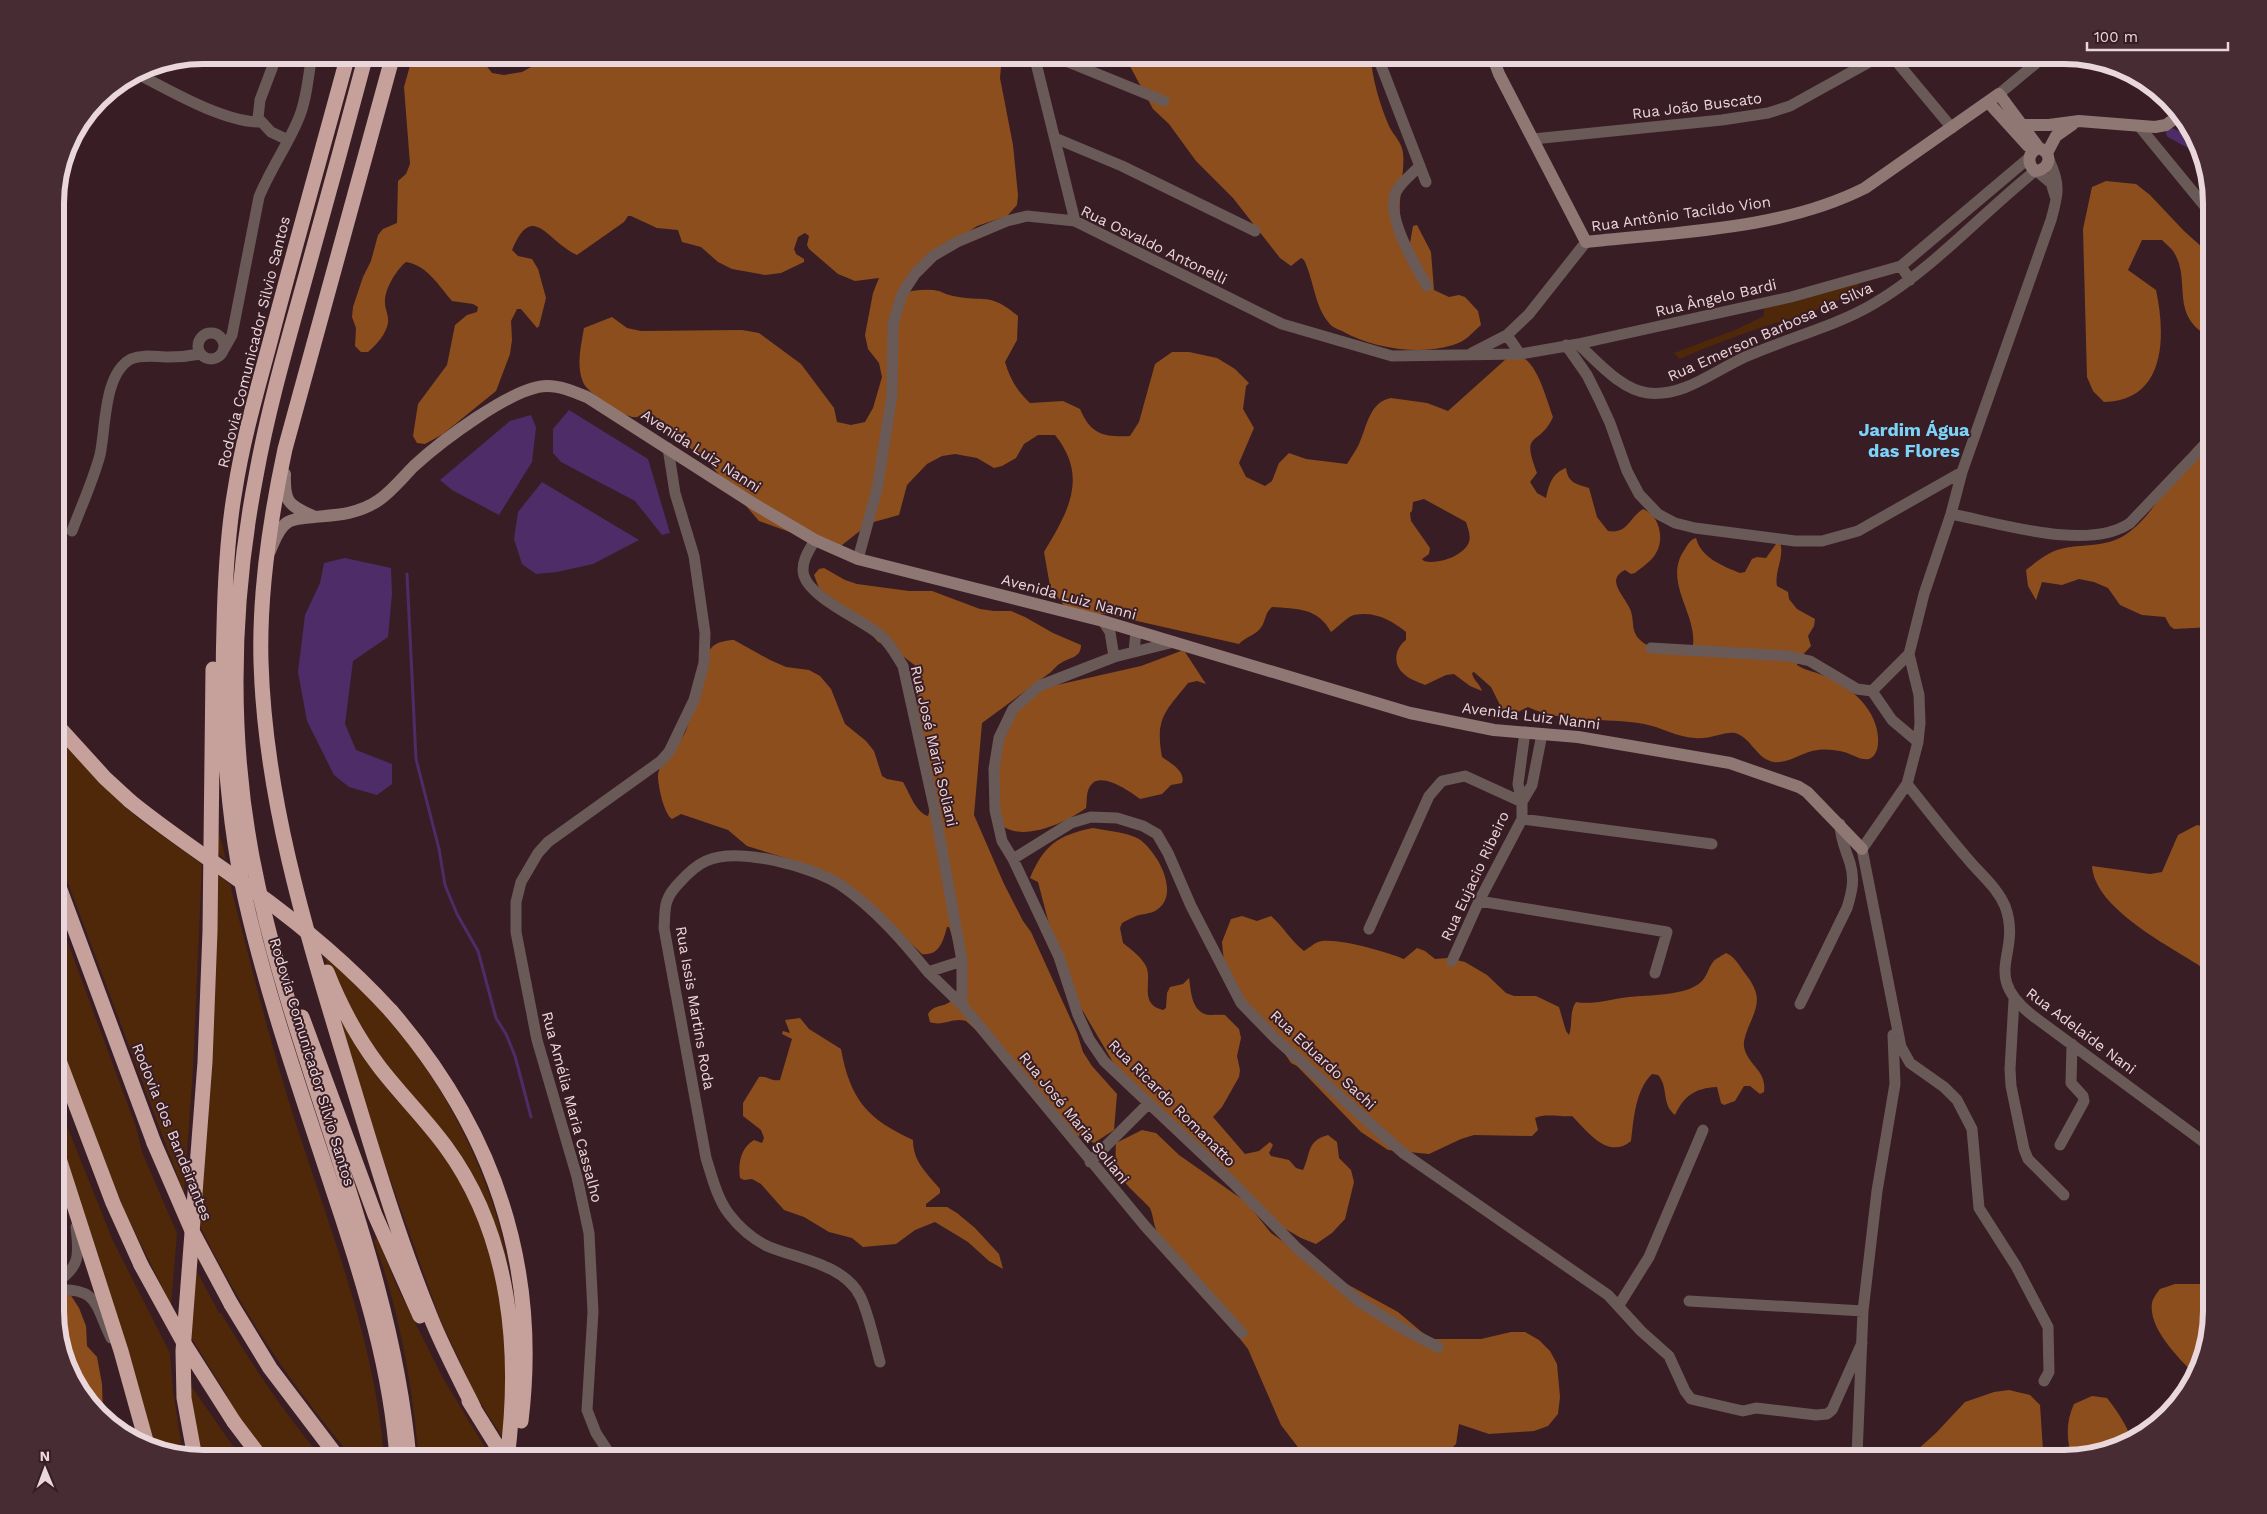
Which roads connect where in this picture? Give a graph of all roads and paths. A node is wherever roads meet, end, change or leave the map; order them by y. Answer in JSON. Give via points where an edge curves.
{"nodes":[{"id":1,"x":274,"y":64,"type":"edge"},
{"id":2,"x":311,"y":64,"type":"edge"},
{"id":3,"x":346,"y":64,"type":"edge"},
{"id":4,"x":364,"y":64,"type":"edge"},
{"id":5,"x":391,"y":64,"type":"edge"},
{"id":6,"x":1036,"y":64,"type":"edge"},
{"id":7,"x":1073,"y":64,"type":"edge"},
{"id":8,"x":1380,"y":64,"type":"edge"},
{"id":9,"x":1496,"y":64,"type":"edge"},
{"id":10,"x":1866,"y":64,"type":"edge"},
{"id":11,"x":1899,"y":64,"type":"edge"},
{"id":12,"x":2035,"y":64,"type":"edge"},
{"id":13,"x":144,"y":77,"type":"edge"},
{"id":14,"x":1999,"y":94,"type":"junction"},
{"id":15,"x":1164,"y":101,"type":"dead end"},
{"id":16,"x":1988,"y":102,"type":"junction"},
{"id":17,"x":2175,"y":118,"type":"edge"},
{"id":18,"x":2079,"y":121,"type":"junction"},
{"id":19,"x":260,"y":122,"type":"junction"},
{"id":20,"x":2061,"y":123,"type":"junction"},
{"id":21,"x":2022,"y":125,"type":"junction"},
{"id":22,"x":2139,"y":126,"type":"junction"},
{"id":23,"x":1952,"y":128,"type":"junction"},
{"id":24,"x":1055,"y":138,"type":"junction"},
{"id":25,"x":1533,"y":139,"type":"junction"},
{"id":26,"x":288,"y":140,"type":"junction"},
{"id":27,"x":2040,"y":153,"type":"junction"},
{"id":28,"x":1420,"y":166,"type":"junction"},
{"id":29,"x":2037,"y":172,"type":"junction"},
{"id":30,"x":1426,"y":182,"type":"dead end"},
{"id":31,"x":2056,"y":199,"type":"junction"},
{"id":32,"x":2203,"y":204,"type":"edge"},
{"id":33,"x":1075,"y":221,"type":"junction"},
{"id":34,"x":1255,"y":232,"type":"dead end"},
{"id":35,"x":1586,"y":242,"type":"junction"},
{"id":36,"x":1901,"y":266,"type":"junction"},
{"id":37,"x":1910,"y":280,"type":"junction"},
{"id":38,"x":1426,"y":286,"type":"dead end"},
{"id":39,"x":234,"y":318,"type":"junction"},
{"id":40,"x":212,"y":332,"type":"junction"},
{"id":41,"x":1507,"y":335,"type":"junction"},
{"id":42,"x":1572,"y":345,"type":"junction"},
{"id":43,"x":224,"y":349,"type":"junction"},
{"id":44,"x":200,"y":354,"type":"junction"},
{"id":45,"x":1520,"y":354,"type":"junction"},
{"id":46,"x":1468,"y":355,"type":"junction"},
{"id":47,"x":2203,"y":446,"type":"edge"},
{"id":48,"x":668,"y":448,"type":"junction"},
{"id":49,"x":285,"y":449,"type":"junction"},
{"id":50,"x":1962,"y":472,"type":"junction"},
{"id":51,"x":1950,"y":514,"type":"junction"},
{"id":52,"x":315,"y":517,"type":"junction"},
{"id":53,"x":72,"y":532,"type":"dead end"},
{"id":54,"x":228,"y":538,"type":"junction"},
{"id":55,"x":815,"y":540,"type":"junction"},
{"id":56,"x":858,"y":559,"type":"junction"},
{"id":57,"x":266,"y":563,"type":"junction"},
{"id":58,"x":1103,"y":621,"type":"junction"},
{"id":59,"x":1136,"y":631,"type":"junction"},
{"id":60,"x":1174,"y":642,"type":"junction"},
{"id":61,"x":1652,"y":648,"type":"dead end"},
{"id":62,"x":1134,"y":652,"type":"junction"},
{"id":63,"x":1910,"y":654,"type":"junction"},
{"id":64,"x":1114,"y":656,"type":"junction"},
{"id":65,"x":1872,"y":691,"type":"junction"},
{"id":66,"x":1525,"y":732,"type":"junction"},
{"id":67,"x":64,"y":733,"type":"edge"},
{"id":68,"x":1542,"y":734,"type":"junction"},
{"id":69,"x":1918,"y":742,"type":"junction"},
{"id":70,"x":1907,"y":784,"type":"junction"},
{"id":71,"x":1522,"y":802,"type":"junction"},
{"id":72,"x":1522,"y":819,"type":"junction"},
{"id":73,"x":1840,"y":824,"type":"junction"},
{"id":74,"x":1712,"y":844,"type":"dead end"},
{"id":75,"x":1862,"y":849,"type":"junction"},
{"id":76,"x":286,"y":850,"type":"junction"},
{"id":77,"x":1013,"y":859,"type":"junction"},
{"id":78,"x":257,"y":882,"type":"junction"},
{"id":79,"x":64,"y":900,"type":"edge"},
{"id":80,"x":1479,"y":901,"type":"junction"},
{"id":81,"x":1369,"y":929,"type":"dead end"},
{"id":82,"x":1452,"y":961,"type":"dead end"},
{"id":83,"x":962,"y":962,"type":"junction"},
{"id":84,"x":928,"y":972,"type":"junction"},
{"id":85,"x":1655,"y":973,"type":"dead end"},
{"id":86,"x":2014,"y":1000,"type":"junction"},
{"id":87,"x":1800,"y":1004,"type":"dead end"},
{"id":88,"x":962,"y":1005,"type":"junction"},
{"id":89,"x":1895,"y":1016,"type":"junction"},
{"id":90,"x":2072,"y":1044,"type":"junction"},
{"id":91,"x":64,"y":1074,"type":"edge"},
{"id":92,"x":1148,"y":1103,"type":"junction"},
{"id":93,"x":1703,"y":1130,"type":"dead end"},
{"id":94,"x":2203,"y":1141,"type":"edge"},
{"id":95,"x":2060,"y":1145,"type":"dead end"},
{"id":96,"x":1090,"y":1162,"type":"junction"},
{"id":97,"x":64,"y":1176,"type":"edge"},
{"id":98,"x":2064,"y":1195,"type":"dead end"},
{"id":99,"x":75,"y":1213,"type":"junction"},
{"id":100,"x":64,"y":1276,"type":"edge"},
{"id":101,"x":64,"y":1290,"type":"edge"},
{"id":102,"x":1689,"y":1301,"type":"dead end"},
{"id":103,"x":1619,"y":1305,"type":"junction"},
{"id":104,"x":1863,"y":1312,"type":"junction"},
{"id":105,"x":1242,"y":1333,"type":"dead end"},
{"id":106,"x":1862,"y":1343,"type":"junction"},
{"id":107,"x":1438,"y":1347,"type":"dead end"},
{"id":108,"x":121,"y":1351,"type":"junction"},
{"id":109,"x":880,"y":1362,"type":"dead end"},
{"id":110,"x":2044,"y":1381,"type":"dead end"},
{"id":111,"x":475,"y":1410,"type":"junction"},
{"id":112,"x":145,"y":1438,"type":"edge"},
{"id":113,"x":193,"y":1450,"type":"edge"},
{"id":114,"x":255,"y":1450,"type":"edge"},
{"id":115,"x":332,"y":1450,"type":"edge"},
{"id":116,"x":395,"y":1450,"type":"edge"},
{"id":117,"x":408,"y":1450,"type":"edge"},
{"id":118,"x":500,"y":1450,"type":"edge"},
{"id":119,"x":507,"y":1450,"type":"edge"},
{"id":120,"x":516,"y":1450,"type":"edge"},
{"id":121,"x":607,"y":1450,"type":"edge"},
{"id":122,"x":1857,"y":1450,"type":"edge"}],
"edges":[{"from":1,"to":19,"type":"street","via":[[260,100],[257,113]]},
{"from":2,"to":26,"type":"street","via":[[299,119]]},
{"from":3,"to":54,"type":"highway","name":"Rodovia Comunicador Silvio Santos","via":[[256,391]]},
{"from":4,"to":78,"type":"highway","name":"Rodovia Comunicador Silvio Santos","via":[[265,432],[247,530],[238,612],[237,713],[244,806]]},
{"from":5,"to":49,"type":"highway"},
{"from":6,"to":24,"type":"street"},
{"from":7,"to":15,"type":"street"},
{"from":8,"to":28,"type":"street"},
{"from":9,"to":25,"type":"street"},
{"from":10,"to":25,"type":"street","name":"Rua João Buscato","via":[[1790,106],[1768,113]]},
{"from":11,"to":23,"type":"street"},
{"from":12,"to":14,"type":"street","name":"Rua Antônio Tacildo Vion"},
{"from":13,"to":19,"type":"street","via":[[223,114]]},
{"from":14,"to":16,"type":"street","name":"Rua Antônio Tacildo Vion"},
{"from":14,"to":21,"type":"street"},
{"from":16,"to":23,"type":"street","name":"Rua Antônio Tacildo Vion"},
{"from":16,"to":27,"type":"street"},
{"from":17,"to":22,"type":"street","via":[[2166,124]]},
{"from":18,"to":20,"type":"street"},
{"from":18,"to":22,"type":"street"},
{"from":18,"to":27,"type":"street","via":[[2056,136]]},
{"from":19,"to":26,"type":"street"},
{"from":20,"to":21,"type":"street"},
{"from":20,"to":27,"type":"street","via":[[2048,135]]},
{"from":21,"to":27,"type":"street"},
{"from":22,"to":32,"type":"street"},
{"from":23,"to":35,"type":"street","name":"Rua Antônio Tacildo Vion","via":[[1865,188],[1814,209],[1722,227]]},
{"from":24,"to":33,"type":"street"},
{"from":24,"to":34,"type":"street","via":[[1122,166]]},
{"from":25,"to":35,"type":"street"},
{"from":26,"to":39,"type":"street","via":[[259,197]]},
{"from":27,"to":29,"type":"street","via":[[2045,167]]},
{"from":27,"to":29,"type":"street","via":[[2030,165]]},
{"from":27,"to":31,"type":"street","via":[[2058,180]]},
{"from":27,"to":36,"type":"street"},
{"from":28,"to":30,"type":"street"},
{"from":28,"to":38,"type":"street","via":[[1400,185],[1395,194],[1395,207],[1403,243]]},
{"from":29,"to":31,"type":"street","via":[[2051,183]]},
{"from":29,"to":37,"type":"street","name":"Rua Emerson Barbosa da Silva"},
{"from":31,"to":50,"type":"street"},
{"from":33,"to":46,"type":"street","name":"Rua Osvaldo Antonelli","via":[[1282,324],[1392,356]]},
{"from":33,"to":56,"type":"street","name":"Rua Osvaldo Antonelli","via":[[1028,216],[1007,221],[957,242],[933,256],[915,274],[902,294],[893,324],[892,395],[876,489]]},
{"from":35,"to":41,"type":"street","name":"Rua Antônio Tacildo Vion"},
{"from":36,"to":37,"type":"street"},
{"from":36,"to":42,"type":"street","name":"Rua Ângelo Bardi","via":[[1791,297]]},
{"from":37,"to":42,"type":"street","name":"Rua Emerson Barbosa da Silva","via":[[1872,305],[1744,357],[1668,394],[1646,393],[1626,384]]},
{"from":39,"to":40,"type":"street"},
{"from":39,"to":43,"type":"street","via":[[232,335]]},
{"from":40,"to":43,"type":"street","via":[[221,336]]},
{"from":40,"to":44,"type":"street","via":[[200,338],[197,346]]},
{"from":41,"to":45,"type":"street"},
{"from":41,"to":46,"type":"street","name":"Rua Antônio Tacildo Vion"},
{"from":42,"to":45,"type":"street","name":"Rua Ângelo Bardi"},
{"from":42,"to":50,"type":"street","via":[[1603,407],[1639,494],[1658,514],[1675,522],[1695,528],[1795,541],[1822,541],[1858,531]]},
{"from":43,"to":44,"type":"street","via":[[216,359],[207,359]]},
{"from":44,"to":53,"type":"street","via":[[145,356],[131,359],[122,366],[115,377],[106,409],[100,456]]},
{"from":45,"to":46,"type":"street","name":"Rua Ângelo Bardi"},
{"from":47,"to":51,"type":"street","via":[[2121,530],[2078,537]]},
{"from":48,"to":52,"type":"street","name":"Avenida Luiz Nanni","via":[[587,397],[546,386],[525,390],[495,406],[416,464],[380,499],[362,510]]},
{"from":48,"to":55,"type":"street","name":"Avenida Luiz Nanni"},
{"from":48,"to":121,"type":"street","name":"Rua Amélia Maria Cassalho","via":[[675,493],[694,556],[705,633],[704,663],[694,700],[670,752],[548,842],[521,882],[516,902],[516,932],[537,1040],[577,1177],[589,1234],[593,1312],[587,1410]]},
{"from":49,"to":52,"type":"street","via":[[286,499],[290,505]]},
{"from":49,"to":57,"type":"highway"},
{"from":50,"to":51,"type":"street"},
{"from":51,"to":63,"type":"street","via":[[1924,594]]},
{"from":52,"to":57,"type":"street","name":"Avenida Luiz Nanni","via":[[298,518],[287,523],[275,540]]},
{"from":54,"to":113,"type":"highway","via":[[213,648],[205,1062],[183,1351],[184,1398]]},
{"from":54,"to":116,"type":"highway","name":"Rodovia Comunicador Silvio Santos","via":[[222,668],[230,803],[238,864],[273,1006],[370,1309],[383,1363]]},
{"from":55,"to":56,"type":"street","name":"Avenida Luiz Nanni"},
{"from":55,"to":83,"type":"street","name":"Rua José Maria Soliani","via":[[803,566],[810,586],[881,636],[903,666]]},
{"from":56,"to":58,"type":"street","name":"Avenida Luiz Nanni"},
{"from":57,"to":76,"type":"highway","via":[[261,652],[264,704]]},
{"from":58,"to":59,"type":"street","name":"Avenida Luiz Nanni"},
{"from":58,"to":64,"type":"street","via":[[1110,632]]},
{"from":59,"to":60,"type":"street","name":"Avenida Luiz Nanni"},
{"from":59,"to":62,"type":"street"},
{"from":60,"to":62,"type":"street","name":"Rua Ricardo Romanatto"},
{"from":60,"to":66,"type":"street","name":"Avenida Luiz Nanni","via":[[1410,713],[1494,730]]},
{"from":61,"to":65,"type":"street","via":[[1788,656],[1810,661],[1857,689]]},
{"from":62,"to":64,"type":"street","name":"Rua Ricardo Romanatto"},
{"from":63,"to":65,"type":"street"},
{"from":63,"to":69,"type":"street","via":[[1918,695]]},
{"from":64,"to":77,"type":"street","name":"Rua Ricardo Romanatto","via":[[1039,686],[1013,710],[999,738],[994,768],[995,810],[1002,841]]},
{"from":65,"to":69,"type":"street","via":[[1892,720]]},
{"from":66,"to":68,"type":"street","name":"Avenida Luiz Nanni"},
{"from":66,"to":71,"type":"street","name":"Rua Eujacio Ribeiro","via":[[1518,784]]},
{"from":67,"to":120,"type":"highway","bridge":true,"via":[[130,801],[249,887],[346,965],[391,1011],[432,1060],[450,1088],[479,1145],[508,1221],[520,1276],[526,1342],[524,1399]]},
{"from":68,"to":71,"type":"street","name":"Rua Eujacio Ribeiro","via":[[1532,785]]},
{"from":68,"to":73,"type":"street","name":"Avenida Luiz Nanni","via":[[1578,737],[1730,763],[1798,787]]},
{"from":69,"to":70,"type":"street"},
{"from":70,"to":75,"type":"street"},
{"from":70,"to":86,"type":"street","name":"Rua Adelaide Nani","via":[[1998,893],[2005,907],[2008,950],[2004,977]]},
{"from":71,"to":72,"type":"street","name":"Rua Eujacio Ribeiro"},
{"from":71,"to":81,"type":"street","via":[[1465,776],[1442,781],[1429,796]]},
{"from":72,"to":74,"type":"street"},
{"from":72,"to":80,"type":"street","name":"Rua Eujacio Ribeiro"},
{"from":73,"to":75,"type":"street","name":"Avenida Luiz Nanni"},
{"from":73,"to":87,"type":"street","via":[[1840,837],[1851,865],[1852,892],[1848,908]]},
{"from":75,"to":89,"type":"street"},
{"from":76,"to":111,"type":"highway","via":[[318,974],[394,1217],[432,1321]]},
{"from":76,"to":119,"type":"highway","via":[[322,959],[346,1015],[379,1066],[459,1166],[494,1244],[508,1303],[512,1350],[513,1404]]},
{"from":77,"to":92,"type":"street","name":"Rua Ricardo Romanatto","via":[[1059,957],[1089,1039],[1104,1061]]},
{"from":77,"to":103,"type":"street","name":"Rua Eduardo Sachi","via":[[1071,824],[1091,817],[1118,818],[1156,834],[1241,1003],[1276,1039],[1403,1153]]},
{"from":78,"to":111,"type":"highway","via":[[298,1008],[375,1215],[428,1331]]},
{"from":78,"to":117,"type":"highway","name":"Rodovia Comunicador Silvio Santos","via":[[289,1010],[383,1305],[399,1373]]},
{"from":79,"to":115,"type":"highway","name":"Rodovia dos Bandeirantes","bridge":true,"via":[[154,1143],[193,1233],[270,1368]]},
{"from":80,"to":82,"type":"street","name":"Rua Eujacio Ribeiro"},
{"from":80,"to":85,"type":"street","via":[[1667,932]]},
{"from":83,"to":84,"type":"street"},
{"from":83,"to":88,"type":"street","name":"Rua José Maria Soliani"},
{"from":84,"to":88,"type":"street","name":"Rua José Maria Soliani"},
{"from":84,"to":109,"type":"street","name":"Rua Issis Martins Roda","via":[[855,896],[818,874],[792,865],[754,857],[708,860],[691,870],[667,901],[664,928],[704,1148],[715,1189],[728,1214],[745,1231],[766,1245],[834,1271],[848,1282],[860,1296]]},
{"from":86,"to":90,"type":"street","name":"Rua Adelaide Nani"},
{"from":86,"to":98,"type":"street","via":[[2011,1086],[2024,1149],[2028,1159]]},
{"from":88,"to":96,"type":"street","name":"Rua José Maria Soliani"},
{"from":89,"to":104,"type":"street","via":[[1895,1084],[1877,1191]]},
{"from":89,"to":110,"type":"street","via":[[1905,1056],[1957,1100],[1972,1129],[1979,1208],[2016,1266],[2048,1327],[2049,1372]]},
{"from":90,"to":94,"type":"street","name":"Rua Adelaide Nani"},
{"from":90,"to":95,"type":"street","via":[[2071,1083],[2084,1101]]},
{"from":91,"to":114,"type":"highway","bridge":true,"via":[[110,1194],[142,1265],[185,1345]]},
{"from":92,"to":96,"type":"street"},
{"from":92,"to":107,"type":"street","name":"Rua Ricardo Romanatto","via":[[1298,1249],[1354,1297]]},
{"from":93,"to":103,"type":"street","via":[[1649,1257]]},
{"from":96,"to":105,"type":"street","name":"Rua José Maria Soliani"},
{"from":97,"to":99,"type":"highway"},
{"from":99,"to":100,"type":"street","via":[[77,1260]]},
{"from":99,"to":108,"type":"highway"},
{"from":101,"to":108,"type":"street","via":[[76,1289],[87,1294],[100,1310],[112,1340]]},
{"from":102,"to":104,"type":"street"},
{"from":103,"to":106,"type":"street","name":"Rua Eduardo Sachi","via":[[1672,1362],[1685,1391],[1696,1401],[1743,1411],[1756,1408],[1827,1414],[1832,1410]]},
{"from":104,"to":106,"type":"street"},
{"from":106,"to":122,"type":"street"},
{"from":108,"to":112,"type":"highway"},
{"from":111,"to":118,"type":"highway"}]}
